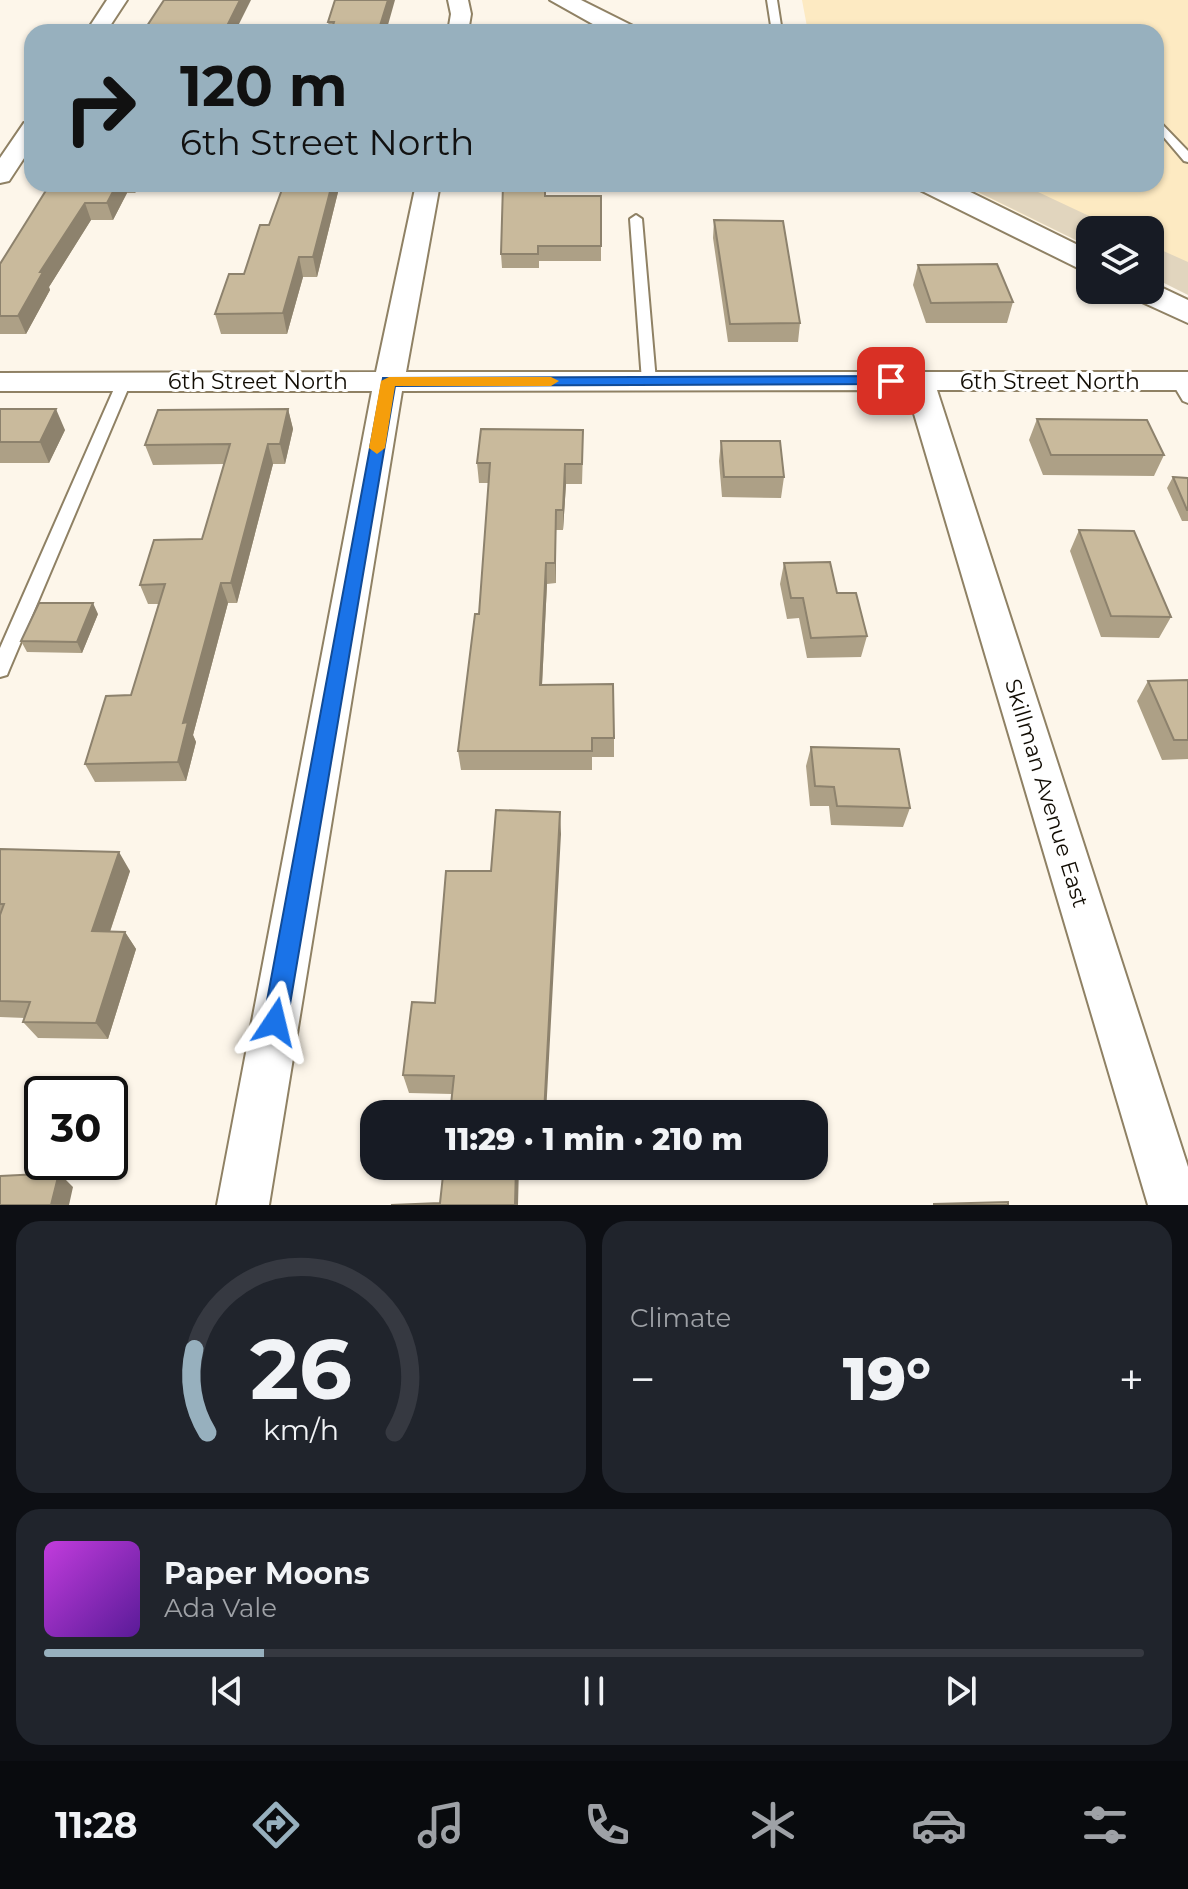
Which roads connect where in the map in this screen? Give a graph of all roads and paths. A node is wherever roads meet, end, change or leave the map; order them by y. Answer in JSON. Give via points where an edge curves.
{"nodes":[{"id":1,"x":117,"y":0,"type":"edge"},
{"id":2,"x":458,"y":0,"type":"edge"},
{"id":3,"x":562,"y":0,"type":"edge"},
{"id":4,"x":772,"y":0,"type":"edge"},
{"id":5,"x":101,"y":24,"type":"edge"},
{"id":6,"x":459,"y":24,"type":"edge"},
{"id":7,"x":610,"y":24,"type":"edge"},
{"id":8,"x":776,"y":24,"type":"edge"},
{"id":9,"x":1164,"y":130,"type":"edge"},
{"id":10,"x":24,"y":140,"type":"edge"},
{"id":11,"x":1188,"y":158,"type":"edge"},
{"id":12,"x":0,"y":176,"type":"edge"},
{"id":13,"x":426,"y":192,"type":"edge"},
{"id":14,"x":947,"y":192,"type":"edge"},
{"id":15,"x":636,"y":219,"type":"dead end"},
{"id":16,"x":1076,"y":257,"type":"edge"},
{"id":17,"x":1164,"y":301,"type":"edge"},
{"id":18,"x":1188,"y":313,"type":"edge"},
{"id":19,"x":389,"y":381,"type":"junction"},
{"id":20,"x":649,"y":381,"type":"junction"},
{"id":21,"x":919,"y":381,"type":"junction"},
{"id":22,"x":0,"y":382,"type":"edge"},
{"id":23,"x":124,"y":382,"type":"junction"},
{"id":24,"x":1185,"y":387,"type":"edge"},
{"id":25,"x":0,"y":670,"type":"edge"},
{"id":26,"x":243,"y":1205,"type":"edge"},
{"id":27,"x":1174,"y":1205,"type":"edge"}],
"edges":[{"from":1,"to":5,"type":"street"},
{"from":2,"to":6,"type":"street"},
{"from":3,"to":7,"type":"street"},
{"from":4,"to":8,"type":"lane"},
{"from":9,"to":11,"type":"lane"},
{"from":10,"to":12,"type":"street"},
{"from":13,"to":19,"type":"street"},
{"from":14,"to":16,"type":"street"},
{"from":15,"to":20,"type":"lane"},
{"from":17,"to":18,"type":"street"},
{"from":19,"to":20,"type":"street","name":"6th Street North"},
{"from":19,"to":23,"type":"street","name":"6th Street North"},
{"from":19,"to":26,"type":"street"},
{"from":20,"to":21,"type":"street","name":"6th Street North"},
{"from":21,"to":24,"type":"street","name":"6th Street North"},
{"from":21,"to":27,"type":"street","name":"Skillman Avenue East"},
{"from":22,"to":23,"type":"street","name":"6th Street North"},
{"from":23,"to":25,"type":"lane"}]}
